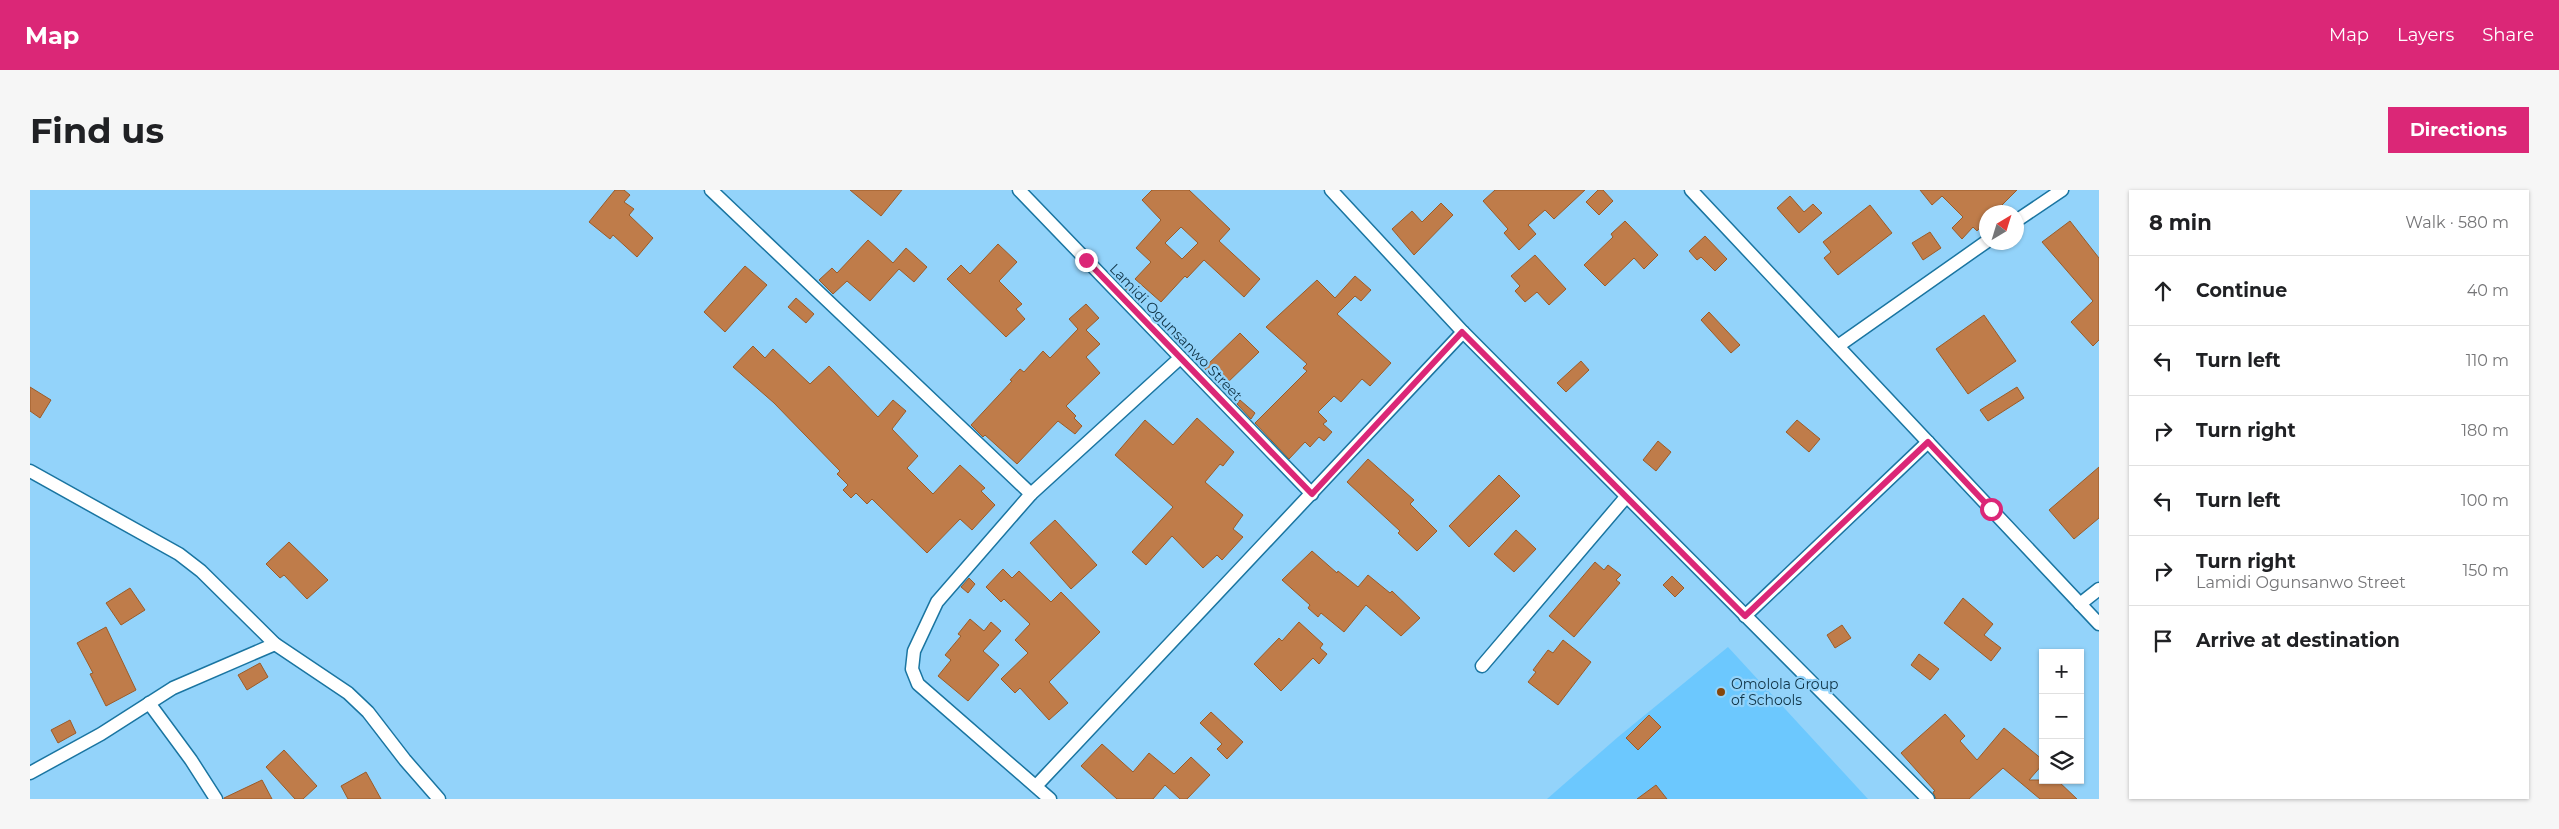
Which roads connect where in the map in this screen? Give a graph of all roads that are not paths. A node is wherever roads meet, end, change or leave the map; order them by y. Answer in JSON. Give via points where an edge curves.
{"nodes":[{"id":1,"x":711,"y":190,"type":"edge"},
{"id":2,"x":1019,"y":190,"type":"edge"},
{"id":3,"x":1331,"y":190,"type":"edge"},
{"id":4,"x":1691,"y":190,"type":"edge"},
{"id":5,"x":2062,"y":190,"type":"edge"},
{"id":6,"x":2048,"y":194,"type":"edge"},
{"id":7,"x":2024,"y":214,"type":"edge"},
{"id":8,"x":1979,"y":247,"type":"edge"},
{"id":9,"x":1462,"y":332,"type":"junction"},
{"id":10,"x":1838,"y":346,"type":"junction"},
{"id":11,"x":1180,"y":358,"type":"junction"},
{"id":12,"x":1928,"y":442,"type":"junction"},
{"id":13,"x":30,"y":471,"type":"edge"},
{"id":14,"x":1031,"y":494,"type":"junction"},
{"id":15,"x":1312,"y":494,"type":"junction"},
{"id":16,"x":1626,"y":497,"type":"junction"},
{"id":17,"x":2099,"y":589,"type":"edge"},
{"id":18,"x":2080,"y":604,"type":"junction"},
{"id":19,"x":1745,"y":616,"type":"junction"},
{"id":20,"x":2099,"y":624,"type":"edge"},
{"id":21,"x":275,"y":644,"type":"junction"},
{"id":22,"x":1482,"y":666,"type":"dead end"},
{"id":23,"x":149,"y":703,"type":"junction"},
{"id":24,"x":30,"y":773,"type":"edge"},
{"id":25,"x":1037,"y":785,"type":"junction"},
{"id":26,"x":216,"y":799,"type":"edge"},
{"id":27,"x":440,"y":799,"type":"edge"},
{"id":28,"x":1050,"y":799,"type":"edge"},
{"id":29,"x":1926,"y":799,"type":"edge"}],
"edges":[{"from":1,"to":14,"type":"street"},
{"from":2,"to":11,"type":"street","name":"Lamidi Ogunsanwo Street"},
{"from":3,"to":9,"type":"street"},
{"from":4,"to":10,"type":"street"},
{"from":5,"to":6,"type":"street"},
{"from":6,"to":7,"type":"street"},
{"from":8,"to":10,"type":"street"},
{"from":9,"to":15,"type":"street"},
{"from":9,"to":16,"type":"street"},
{"from":10,"to":12,"type":"street"},
{"from":11,"to":14,"type":"street"},
{"from":11,"to":15,"type":"street","name":"Lamidi Ogunsanwo Street"},
{"from":12,"to":18,"type":"street"},
{"from":12,"to":19,"type":"street"},
{"from":13,"to":21,"type":"street","via":[[179,554],[201,571]]},
{"from":14,"to":25,"type":"street","via":[[937,602],[914,651],[912,669],[918,684]]},
{"from":15,"to":25,"type":"street"},
{"from":16,"to":19,"type":"street"},
{"from":16,"to":22,"type":"street"},
{"from":17,"to":18,"type":"street"},
{"from":18,"to":20,"type":"street"},
{"from":19,"to":29,"type":"street"},
{"from":21,"to":23,"type":"street","via":[[173,688]]},
{"from":21,"to":27,"type":"street","via":[[348,693],[368,712]]},
{"from":23,"to":24,"type":"street"},
{"from":23,"to":26,"type":"street"},
{"from":25,"to":28,"type":"street"}]}
